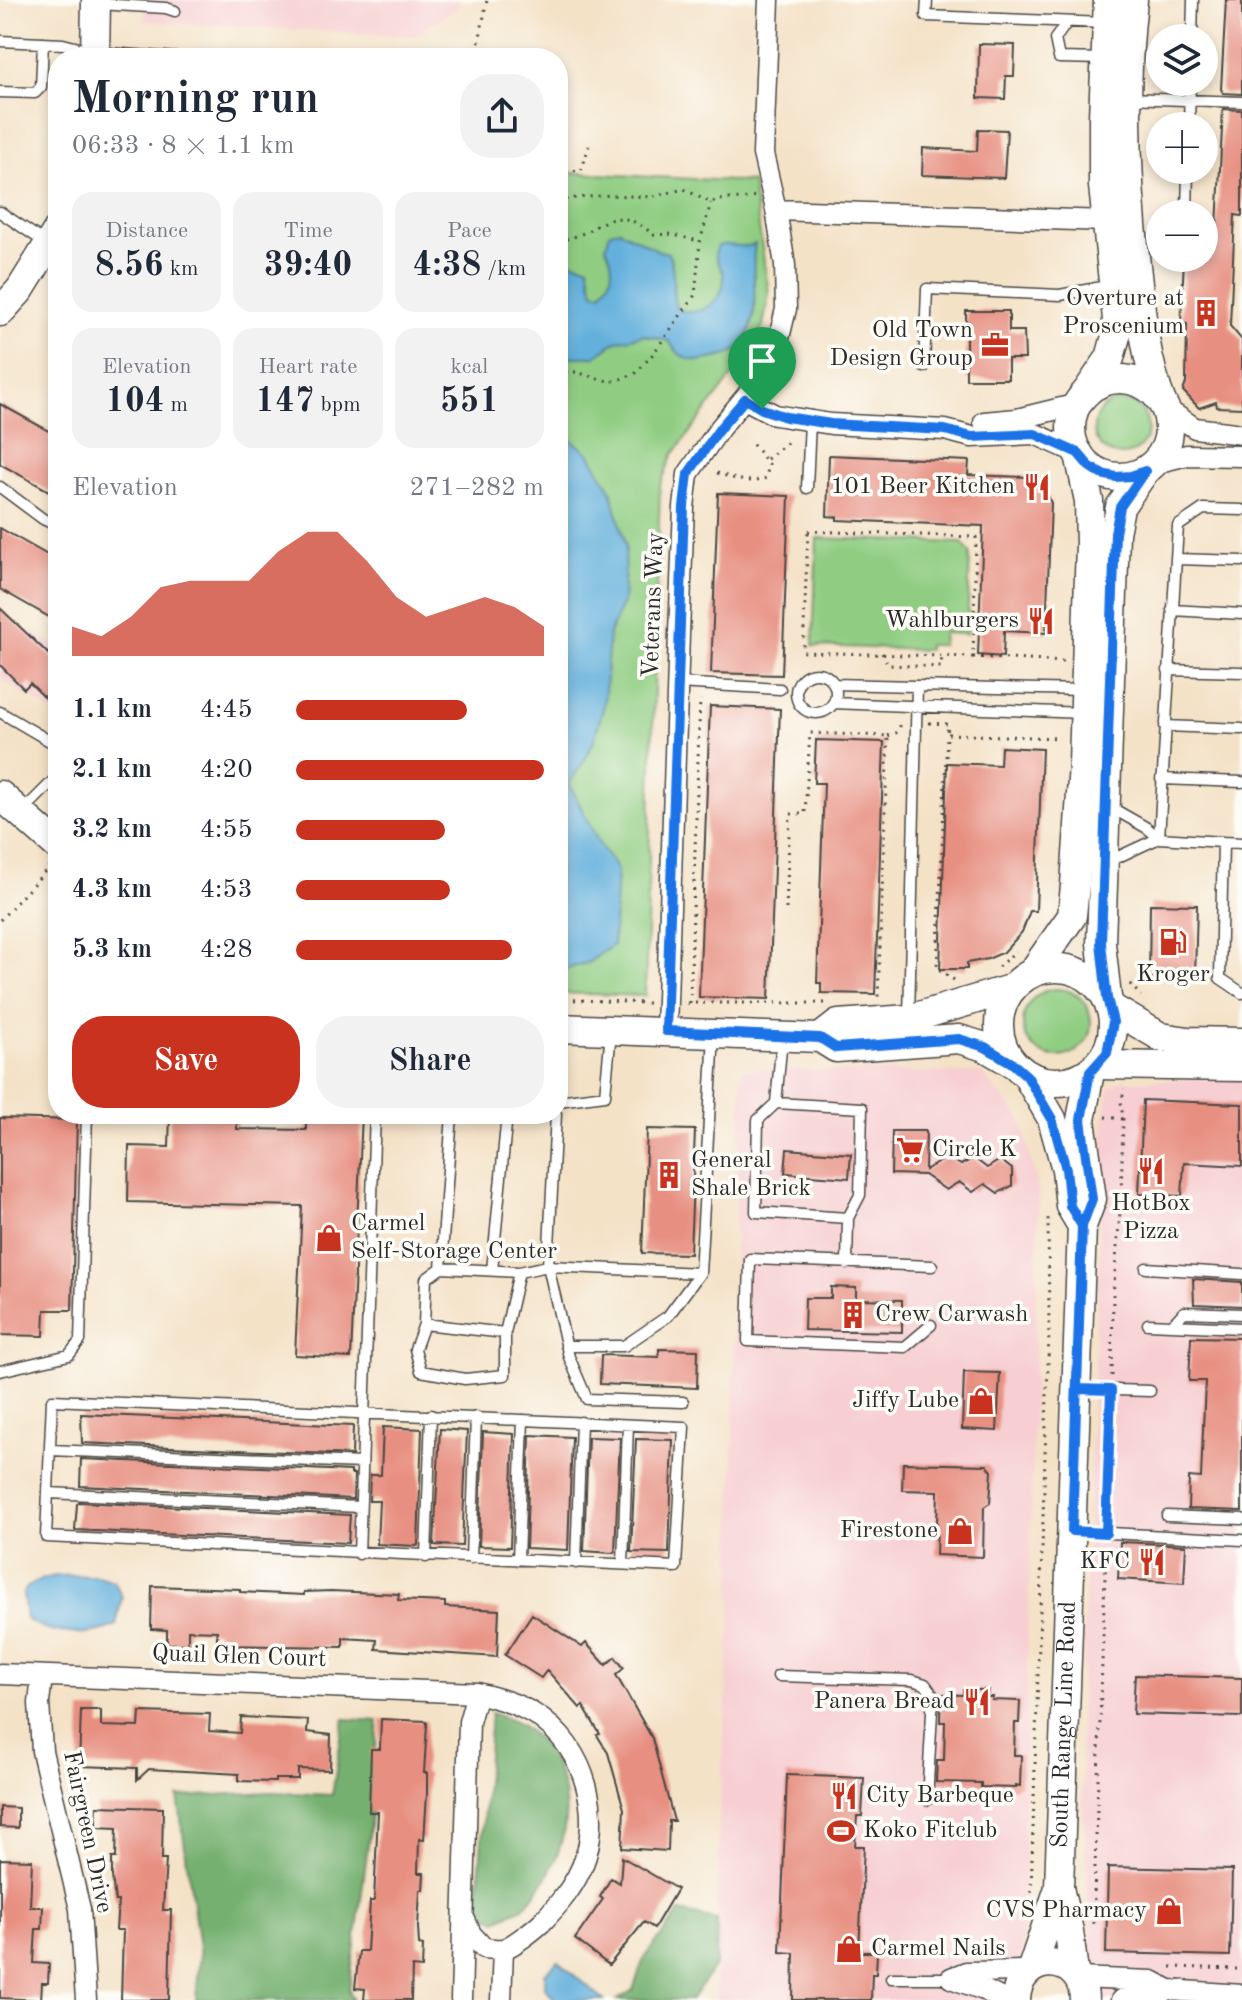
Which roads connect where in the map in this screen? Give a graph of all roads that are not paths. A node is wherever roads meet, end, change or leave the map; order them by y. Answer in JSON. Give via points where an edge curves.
{"nodes":[{"id":1,"x":769,"y":0,"type":"edge"},
{"id":2,"x":927,"y":0,"type":"edge"},
{"id":3,"x":1133,"y":0,"type":"edge"},
{"id":4,"x":1193,"y":0,"type":"edge"},
{"id":5,"x":96,"y":2,"type":"edge"},
{"id":6,"x":175,"y":11,"type":"dead end"},
{"id":7,"x":1107,"y":12,"type":"edge"},
{"id":8,"x":1067,"y":22,"type":"junction"},
{"id":9,"x":1192,"y":24,"type":"edge"},
{"id":10,"x":0,"y":41,"type":"edge"},
{"id":11,"x":43,"y":43,"type":"junction"},
{"id":12,"x":75,"y":48,"type":"edge"},
{"id":13,"x":95,"y":48,"type":"edge"},
{"id":14,"x":1105,"y":59,"type":"junction"},
{"id":15,"x":0,"y":92,"type":"edge"},
{"id":16,"x":1189,"y":96,"type":"edge"},
{"id":17,"x":1126,"y":98,"type":"junction"},
{"id":18,"x":1189,"y":100,"type":"junction"},
{"id":19,"x":1242,"y":102,"type":"edge"},
{"id":20,"x":1189,"y":112,"type":"edge"},
{"id":21,"x":776,"y":210,"type":"junction"},
{"id":22,"x":0,"y":212,"type":"edge"},
{"id":23,"x":1107,"y":221,"type":"junction"},
{"id":24,"x":48,"y":241,"type":"edge"},
{"id":25,"x":48,"y":254,"type":"edge"},
{"id":26,"x":1113,"y":285,"type":"junction"},
{"id":27,"x":0,"y":312,"type":"edge"},
{"id":28,"x":924,"y":367,"type":"dead end"},
{"id":29,"x":745,"y":399,"type":"junction"},
{"id":30,"x":1082,"y":399,"type":"junction"},
{"id":31,"x":1164,"y":406,"type":"junction"},
{"id":32,"x":810,"y":421,"type":"junction"},
{"id":33,"x":945,"y":430,"type":"junction"},
{"id":34,"x":1242,"y":434,"type":"edge"},
{"id":35,"x":1078,"y":454,"type":"junction"},
{"id":36,"x":1242,"y":456,"type":"edge"},
{"id":37,"x":1150,"y":467,"type":"junction"},
{"id":38,"x":0,"y":487,"type":"edge"},
{"id":39,"x":807,"y":488,"type":"dead end"},
{"id":40,"x":1242,"y":510,"type":"edge"},
{"id":41,"x":48,"y":521,"type":"edge"},
{"id":42,"x":1176,"y":559,"type":"junction"},
{"id":43,"x":1242,"y":561,"type":"edge"},
{"id":44,"x":1172,"y":610,"type":"junction"},
{"id":45,"x":1242,"y":614,"type":"edge"},
{"id":46,"x":1168,"y":670,"type":"junction"},
{"id":47,"x":1242,"y":672,"type":"edge"},
{"id":48,"x":677,"y":683,"type":"junction"},
{"id":49,"x":834,"y":684,"type":"junction"},
{"id":50,"x":917,"y":686,"type":"junction"},
{"id":51,"x":780,"y":689,"type":"dead end"},
{"id":52,"x":1078,"y":698,"type":"junction"},
{"id":53,"x":833,"y":703,"type":"junction"},
{"id":54,"x":916,"y":706,"type":"junction"},
{"id":55,"x":0,"y":712,"type":"edge"},
{"id":56,"x":1165,"y":726,"type":"junction"},
{"id":57,"x":1242,"y":729,"type":"edge"},
{"id":58,"x":48,"y":740,"type":"edge"},
{"id":59,"x":1161,"y":779,"type":"junction"},
{"id":60,"x":48,"y":782,"type":"edge"},
{"id":61,"x":1242,"y":782,"type":"edge"},
{"id":62,"x":1105,"y":803,"type":"junction"},
{"id":63,"x":10,"y":804,"type":"edge"},
{"id":64,"x":48,"y":837,"type":"edge"},
{"id":65,"x":1159,"y":838,"type":"junction"},
{"id":66,"x":1223,"y":842,"type":"junction"},
{"id":67,"x":1242,"y":843,"type":"edge"},
{"id":68,"x":1104,"y":863,"type":"junction"},
{"id":69,"x":1013,"y":976,"type":"junction"},
{"id":70,"x":1242,"y":993,"type":"edge"},
{"id":71,"x":1115,"y":996,"type":"junction"},
{"id":72,"x":666,"y":1017,"type":"junction"},
{"id":73,"x":909,"y":1019,"type":"junction"},
{"id":74,"x":568,"y":1028,"type":"edge"},
{"id":75,"x":611,"y":1030,"type":"junction"},
{"id":76,"x":714,"y":1033,"type":"junction"},
{"id":77,"x":782,"y":1036,"type":"junction"},
{"id":78,"x":820,"y":1038,"type":"junction"},
{"id":79,"x":1242,"y":1042,"type":"edge"},
{"id":80,"x":1242,"y":1067,"type":"edge"},
{"id":81,"x":1019,"y":1069,"type":"junction"},
{"id":82,"x":1094,"y":1069,"type":"junction"},
{"id":83,"x":568,"y":1100,"type":"edge"},
{"id":84,"x":776,"y":1103,"type":"junction"},
{"id":85,"x":87,"y":1124,"type":"edge"},
{"id":86,"x":375,"y":1124,"type":"edge"},
{"id":87,"x":451,"y":1124,"type":"edge"},
{"id":88,"x":506,"y":1124,"type":"edge"},
{"id":89,"x":555,"y":1124,"type":"edge"},
{"id":90,"x":848,"y":1218,"type":"junction"},
{"id":91,"x":1082,"y":1226,"type":"junction"},
{"id":92,"x":847,"y":1264,"type":"junction"},
{"id":93,"x":548,"y":1266,"type":"junction"},
{"id":94,"x":932,"y":1266,"type":"dead end"},
{"id":95,"x":441,"y":1268,"type":"junction"},
{"id":96,"x":1146,"y":1268,"type":"dead end"},
{"id":97,"x":492,"y":1271,"type":"junction"},
{"id":98,"x":519,"y":1272,"type":"junction"},
{"id":99,"x":700,"y":1273,"type":"junction"},
{"id":100,"x":1242,"y":1274,"type":"edge"},
{"id":101,"x":1242,"y":1314,"type":"edge"},
{"id":102,"x":424,"y":1324,"type":"junction"},
{"id":103,"x":1148,"y":1324,"type":"dead end"},
{"id":104,"x":931,"y":1325,"type":"dead end"},
{"id":105,"x":1172,"y":1325,"type":"junction"},
{"id":106,"x":1242,"y":1328,"type":"edge"},
{"id":107,"x":505,"y":1333,"type":"junction"},
{"id":108,"x":566,"y":1346,"type":"junction"},
{"id":109,"x":0,"y":1371,"type":"edge"},
{"id":110,"x":1077,"y":1389,"type":"junction"},
{"id":111,"x":1150,"y":1391,"type":"dead end"},
{"id":112,"x":683,"y":1402,"type":"dead end"},
{"id":113,"x":364,"y":1412,"type":"junction"},
{"id":114,"x":431,"y":1415,"type":"junction"},
{"id":115,"x":476,"y":1417,"type":"junction"},
{"id":116,"x":523,"y":1420,"type":"junction"},
{"id":117,"x":581,"y":1422,"type":"junction"},
{"id":118,"x":628,"y":1425,"type":"junction"},
{"id":119,"x":50,"y":1450,"type":"junction"},
{"id":120,"x":362,"y":1463,"type":"junction"},
{"id":121,"x":48,"y":1493,"type":"junction"},
{"id":122,"x":360,"y":1507,"type":"junction"},
{"id":123,"x":1167,"y":1516,"type":"dead end"},
{"id":124,"x":1242,"y":1519,"type":"edge"},
{"id":125,"x":1072,"y":1531,"type":"junction"},
{"id":126,"x":1242,"y":1540,"type":"edge"},
{"id":127,"x":359,"y":1554,"type":"junction"},
{"id":128,"x":426,"y":1557,"type":"junction"},
{"id":129,"x":471,"y":1558,"type":"junction"},
{"id":130,"x":518,"y":1560,"type":"junction"},
{"id":131,"x":576,"y":1563,"type":"junction"},
{"id":132,"x":623,"y":1564,"type":"junction"},
{"id":133,"x":0,"y":1674,"type":"edge"},
{"id":134,"x":42,"y":1676,"type":"junction"},
{"id":135,"x":778,"y":1676,"type":"dead end"},
{"id":136,"x":477,"y":1693,"type":"junction"},
{"id":137,"x":927,"y":1800,"type":"dead end"},
{"id":138,"x":1059,"y":1888,"type":"junction"},
{"id":139,"x":465,"y":1920,"type":"junction"},
{"id":140,"x":503,"y":1949,"type":"junction"},
{"id":141,"x":1030,"y":1969,"type":"junction"},
{"id":142,"x":891,"y":1978,"type":"dead end"},
{"id":143,"x":951,"y":1978,"type":"junction"},
{"id":144,"x":1079,"y":1983,"type":"edge"},
{"id":145,"x":1169,"y":1990,"type":"junction"},
{"id":146,"x":1238,"y":1997,"type":"edge"},
{"id":147,"x":86,"y":2000,"type":"edge"},
{"id":148,"x":461,"y":2000,"type":"edge"},
{"id":149,"x":501,"y":2000,"type":"edge"},
{"id":150,"x":1004,"y":2000,"type":"edge"},
{"id":151,"x":1016,"y":2000,"type":"edge"},
{"id":152,"x":1121,"y":2000,"type":"edge"}],
"edges":[{"from":1,"to":21,"type":"street","name":"Veterans Way","via":[[763,154]]},
{"from":2,"to":8,"type":"lane","via":[[926,16]]},
{"from":3,"to":17,"type":"main road"},
{"from":4,"to":9,"type":"lane"},
{"from":5,"to":6,"type":"lane"},
{"from":5,"to":13,"type":"main road"},
{"from":7,"to":8,"type":"lane"},
{"from":7,"to":14,"type":"main road"},
{"from":8,"to":14,"type":"lane","via":[[1055,39],[1059,58]]},
{"from":10,"to":11,"type":"lane"},
{"from":11,"to":12,"type":"lane"},
{"from":11,"to":15,"type":"lane","via":[[41,87],[35,93]]},
{"from":14,"to":23,"type":"main road"},
{"from":16,"to":18,"type":"lane"},
{"from":17,"to":18,"type":"lane"},
{"from":17,"to":31,"type":"main road","via":[[1126,173],[1141,314],[1146,352]]},
{"from":18,"to":19,"type":"lane"},
{"from":18,"to":20,"type":"lane"},
{"from":21,"to":23,"type":"street"},
{"from":21,"to":29,"type":"street","name":"Veterans Way","via":[[786,309],[767,366]]},
{"from":22,"to":24,"type":"lane"},
{"from":23,"to":26,"type":"main road"},
{"from":25,"to":27,"type":"main road"},
{"from":26,"to":28,"type":"lane","via":[[1060,295],[927,289]]},
{"from":26,"to":30,"type":"main road","via":[[1117,339]]},
{"from":29,"to":32,"type":"street","via":[[775,415]]},
{"from":29,"to":48,"type":"street","name":"Veterans Way","via":[[688,474]]},
{"from":30,"to":31,"type":"main road","via":[[1108,381],[1133,381]]},
{"from":30,"to":33,"type":"street","via":[[1017,419]]},
{"from":30,"to":35,"type":"main road","via":[[1071,424]]},
{"from":31,"to":34,"type":"street","via":[[1195,428]]},
{"from":31,"to":37,"type":"main road","via":[[1169,431],[1163,454]]},
{"from":32,"to":33,"type":"street"},
{"from":32,"to":39,"type":"lane"},
{"from":33,"to":35,"type":"street","via":[[972,437],[1035,434]]},
{"from":35,"to":37,"type":"main road","via":[[1101,474],[1116,477]]},
{"from":35,"to":52,"type":"main road","via":[[1090,516]]},
{"from":36,"to":37,"type":"street","via":[[1187,455]]},
{"from":37,"to":62,"type":"main road","via":[[1120,507],[1115,533]]},
{"from":38,"to":41,"type":"lane"},
{"from":40,"to":42,"type":"lane","via":[[1203,509],[1178,526]]},
{"from":42,"to":43,"type":"lane"},
{"from":42,"to":44,"type":"lane"},
{"from":44,"to":45,"type":"lane"},
{"from":44,"to":46,"type":"lane"},
{"from":46,"to":47,"type":"lane"},
{"from":46,"to":56,"type":"lane"},
{"from":48,"to":51,"type":"lane"},
{"from":48,"to":72,"type":"street","name":"Veterans Way"},
{"from":49,"to":50,"type":"lane"},
{"from":49,"to":53,"type":"lane"},
{"from":49,"to":53,"type":"lane","via":[[822,674],[809,674],[799,682],[796,695],[813,713]]},
{"from":50,"to":52,"type":"lane"},
{"from":50,"to":54,"type":"lane"},
{"from":52,"to":54,"type":"lane"},
{"from":52,"to":69,"type":"main road","via":[[1072,916]]},
{"from":53,"to":54,"type":"lane"},
{"from":54,"to":73,"type":"lane"},
{"from":55,"to":58,"type":"lane"},
{"from":56,"to":57,"type":"lane"},
{"from":56,"to":59,"type":"lane"},
{"from":59,"to":61,"type":"lane"},
{"from":59,"to":65,"type":"lane"},
{"from":60,"to":63,"type":"lane"},
{"from":62,"to":65,"type":"lane"},
{"from":62,"to":68,"type":"main road"},
{"from":63,"to":64,"type":"main road"},
{"from":65,"to":66,"type":"lane"},
{"from":65,"to":68,"type":"lane"},
{"from":66,"to":67,"type":"lane"},
{"from":66,"to":70,"type":"lane","via":[[1220,978]]},
{"from":68,"to":71,"type":"main road","via":[[1101,943]]},
{"from":69,"to":71,"type":"main road","via":[[1057,968],[1083,974]]},
{"from":69,"to":73,"type":"main road"},
{"from":69,"to":81,"type":"main road","via":[[998,1026],[1001,1046]]},
{"from":71,"to":79,"type":"main road","via":[[1161,1037]]},
{"from":71,"to":82,"type":"main road","via":[[1112,1038]]},
{"from":72,"to":75,"type":"main road"},
{"from":72,"to":76,"type":"main road"},
{"from":73,"to":78,"type":"main road","via":[[838,1024]]},
{"from":74,"to":75,"type":"main road"},
{"from":75,"to":83,"type":"lane","via":[[605,1095]]},
{"from":76,"to":77,"type":"main road"},
{"from":76,"to":99,"type":"lane"},
{"from":77,"to":78,"type":"main road"},
{"from":77,"to":84,"type":"lane"},
{"from":78,"to":81,"type":"main road","via":[[836,1048],[959,1039],[985,1047]]},
{"from":80,"to":82,"type":"main road"},
{"from":81,"to":82,"type":"main road","via":[[1043,1082],[1059,1083]]},
{"from":81,"to":91,"type":"main road","name":"South Range Line Road","via":[[1052,1119],[1070,1206]]},
{"from":82,"to":91,"type":"main road","name":"South Range Line Road","via":[[1081,1120],[1092,1199]]},
{"from":84,"to":90,"type":"lane","via":[[862,1108],[860,1195]]},
{"from":84,"to":90,"type":"lane","via":[[758,1120],[756,1212]]},
{"from":85,"to":109,"type":"lane","via":[[80,1341],[69,1355]]},
{"from":86,"to":113,"type":"lane"},
{"from":87,"to":95,"type":"lane"},
{"from":88,"to":97,"type":"lane"},
{"from":89,"to":93,"type":"lane"},
{"from":90,"to":92,"type":"lane"},
{"from":91,"to":110,"type":"main road","name":"South Range Line Road"},
{"from":92,"to":94,"type":"lane"},
{"from":92,"to":104,"type":"lane","via":[[750,1259],[748,1341],[905,1347]]},
{"from":93,"to":98,"type":"lane"},
{"from":93,"to":99,"type":"lane"},
{"from":93,"to":108,"type":"lane"},
{"from":95,"to":97,"type":"lane"},
{"from":95,"to":102,"type":"lane","via":[[426,1279]]},
{"from":96,"to":100,"type":"lane"},
{"from":97,"to":98,"type":"lane"},
{"from":98,"to":107,"type":"lane"},
{"from":99,"to":108,"type":"lane","via":[[668,1316],[624,1346]]},
{"from":101,"to":105,"type":"lane","via":[[1184,1312]]},
{"from":102,"to":107,"type":"lane"},
{"from":102,"to":107,"type":"lane","via":[[415,1349],[421,1371],[465,1379],[505,1375]]},
{"from":103,"to":105,"type":"lane"},
{"from":105,"to":106,"type":"lane"},
{"from":108,"to":112,"type":"lane","via":[[587,1399]]},
{"from":110,"to":111,"type":"lane"},
{"from":110,"to":125,"type":"main road","name":"South Range Line Road"},
{"from":113,"to":114,"type":"lane"},
{"from":113,"to":119,"type":"lane","via":[[52,1400]]},
{"from":113,"to":120,"type":"lane"},
{"from":114,"to":115,"type":"lane"},
{"from":114,"to":128,"type":"lane"},
{"from":115,"to":116,"type":"lane"},
{"from":115,"to":129,"type":"lane"},
{"from":116,"to":117,"type":"lane"},
{"from":116,"to":130,"type":"lane"},
{"from":117,"to":118,"type":"lane"},
{"from":117,"to":131,"type":"lane"},
{"from":118,"to":132,"type":"lane"},
{"from":118,"to":132,"type":"lane","via":[[684,1427],[676,1567]]},
{"from":119,"to":120,"type":"lane"},
{"from":119,"to":121,"type":"lane"},
{"from":120,"to":122,"type":"lane"},
{"from":121,"to":122,"type":"lane"},
{"from":121,"to":127,"type":"lane","via":[[46,1537]]},
{"from":122,"to":127,"type":"lane"},
{"from":123,"to":124,"type":"lane"},
{"from":125,"to":126,"type":"lane"},
{"from":125,"to":138,"type":"main road","name":"South Range Line Road"},
{"from":127,"to":128,"type":"lane"},
{"from":128,"to":129,"type":"lane"},
{"from":129,"to":130,"type":"lane"},
{"from":130,"to":131,"type":"lane"},
{"from":131,"to":132,"type":"lane"},
{"from":133,"to":134,"type":"street","name":"Quail Glen Court"},
{"from":134,"to":136,"type":"street","name":"Quail Glen Court"},
{"from":134,"to":147,"type":"street","name":"Fairgreen Drive","via":[[42,1751],[80,1909]]},
{"from":135,"to":137,"type":"lane","via":[[925,1684],[933,1695]]},
{"from":136,"to":139,"type":"street","via":[[469,1722]]},
{"from":136,"to":140,"type":"street","name":"Quail Glen Court","via":[[509,1701],[561,1736],[579,1762],[588,1789],[587,1849],[578,1875],[545,1918]]},
{"from":138,"to":141,"type":"main road","name":"South Range Line Road"},
{"from":138,"to":144,"type":"main road","name":"South Range Line Road"},
{"from":139,"to":140,"type":"street","via":[[484,1948]]},
{"from":139,"to":148,"type":"street"},
{"from":140,"to":149,"type":"street"},
{"from":141,"to":143,"type":"street","via":[[966,1972]]},
{"from":141,"to":144,"type":"main road","via":[[1061,1964]]},
{"from":141,"to":151,"type":"main road","name":"South Range Line Road","via":[[1017,1988]]},
{"from":142,"to":143,"type":"lane"},
{"from":143,"to":150,"type":"street"},
{"from":144,"to":145,"type":"street","via":[[1152,1981]]},
{"from":145,"to":146,"type":"street"},
{"from":145,"to":152,"type":"street"}]}
